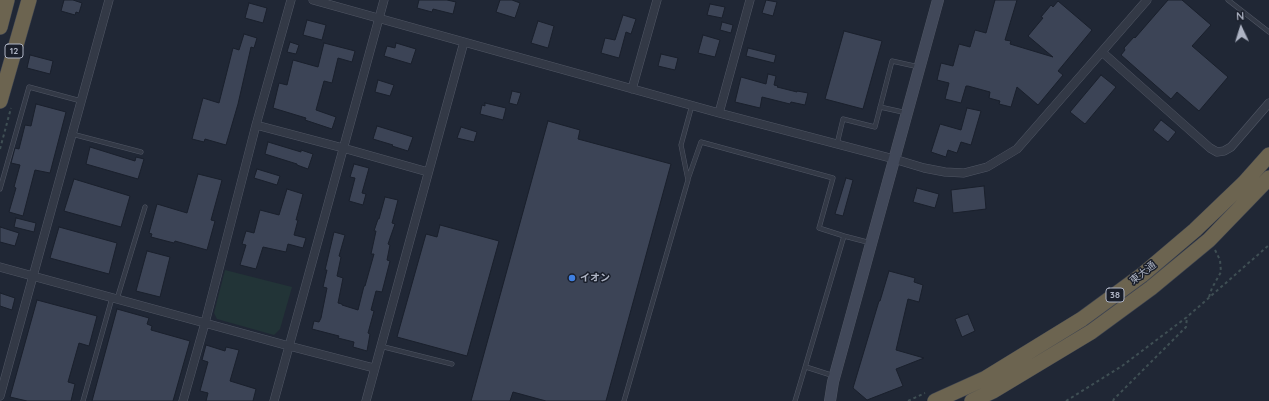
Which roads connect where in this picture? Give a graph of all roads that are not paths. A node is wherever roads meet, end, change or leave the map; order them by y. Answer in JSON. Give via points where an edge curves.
{"nodes":[{"id":1,"x":7,"y":0,"type":"edge"},
{"id":2,"x":29,"y":0,"type":"edge"},
{"id":3,"x":109,"y":0,"type":"edge"},
{"id":4,"x":291,"y":0,"type":"edge"},
{"id":5,"x":313,"y":0,"type":"edge"},
{"id":6,"x":384,"y":0,"type":"edge"},
{"id":7,"x":657,"y":0,"type":"edge"},
{"id":8,"x":750,"y":0,"type":"edge"},
{"id":9,"x":938,"y":0,"type":"edge"},
{"id":10,"x":1147,"y":0,"type":"edge"},
{"id":11,"x":1228,"y":0,"type":"edge"},
{"id":12,"x":379,"y":18,"type":"junction"},
{"id":13,"x":0,"y":27,"type":"edge"},
{"id":14,"x":1269,"y":32,"type":"edge"},
{"id":15,"x":464,"y":42,"type":"junction"},
{"id":16,"x":1102,"y":52,"type":"junction"},
{"id":17,"x":920,"y":67,"type":"junction"},
{"id":18,"x":632,"y":89,"type":"junction"},
{"id":19,"x":0,"y":101,"type":"edge"},
{"id":20,"x":81,"y":101,"type":"junction"},
{"id":21,"x":1269,"y":103,"type":"edge"},
{"id":22,"x":692,"y":105,"type":"junction"},
{"id":23,"x":880,"y":107,"type":"junction"},
{"id":24,"x":719,"y":113,"type":"junction"},
{"id":25,"x":907,"y":113,"type":"junction"},
{"id":26,"x":256,"y":125,"type":"junction"},
{"id":27,"x":72,"y":134,"type":"junction"},
{"id":28,"x":837,"y":144,"type":"junction"},
{"id":29,"x":343,"y":148,"type":"junction"},
{"id":30,"x":141,"y":152,"type":"dead end"},
{"id":31,"x":1269,"y":155,"type":"edge"},
{"id":32,"x":894,"y":159,"type":"junction"},
{"id":33,"x":428,"y":172,"type":"junction"},
{"id":34,"x":1269,"y":178,"type":"edge"},
{"id":35,"x":688,"y":180,"type":"junction"},
{"id":36,"x":0,"y":189,"type":"edge"},
{"id":37,"x":145,"y":207,"type":"dead end"},
{"id":38,"x":844,"y":236,"type":"junction"},
{"id":39,"x":871,"y":243,"type":"junction"},
{"id":40,"x":0,"y":266,"type":"edge"},
{"id":41,"x":33,"y":276,"type":"junction"},
{"id":42,"x":114,"y":298,"type":"junction"},
{"id":43,"x":206,"y":323,"type":"junction"},
{"id":44,"x":289,"y":346,"type":"junction"},
{"id":45,"x":380,"y":346,"type":"junction"},
{"id":46,"x":452,"y":364,"type":"dead end"},
{"id":47,"x":806,"y":367,"type":"junction"},
{"id":48,"x":374,"y":368,"type":"junction"},
{"id":49,"x":834,"y":376,"type":"junction"},
{"id":50,"x":0,"y":396,"type":"edge"},
{"id":51,"x":933,"y":396,"type":"edge"},
{"id":52,"x":84,"y":401,"type":"edge"},
{"id":53,"x":183,"y":401,"type":"edge"},
{"id":54,"x":274,"y":401,"type":"edge"},
{"id":55,"x":366,"y":401,"type":"edge"},
{"id":56,"x":624,"y":401,"type":"edge"},
{"id":57,"x":795,"y":401,"type":"edge"},
{"id":58,"x":830,"y":401,"type":"edge"},
{"id":59,"x":972,"y":401,"type":"edge"}],
"edges":[{"from":1,"to":13,"type":"highway"},
{"from":2,"to":19,"type":"highway","number":"12"},
{"from":3,"to":20,"type":"street"},
{"from":4,"to":26,"type":"street"},
{"from":5,"to":12,"type":"street"},
{"from":6,"to":12,"type":"street"},
{"from":7,"to":18,"type":"street"},
{"from":8,"to":24,"type":"street"},
{"from":9,"to":17,"type":"street"},
{"from":10,"to":16,"type":"street"},
{"from":11,"to":14,"type":"lane"},
{"from":12,"to":15,"type":"street"},
{"from":12,"to":29,"type":"street"},
{"from":15,"to":18,"type":"street"},
{"from":15,"to":33,"type":"street"},
{"from":16,"to":21,"type":"street","via":[[1217,152],[1231,147]]},
{"from":16,"to":32,"type":"street","via":[[1017,149],[987,167],[964,173],[945,172]]},
{"from":17,"to":23,"type":"lane","via":[[892,61]]},
{"from":17,"to":25,"type":"street"},
{"from":18,"to":22,"type":"street"},
{"from":20,"to":27,"type":"street"},
{"from":20,"to":36,"type":"lane","via":[[29,87]]},
{"from":22,"to":24,"type":"street"},
{"from":22,"to":35,"type":"lane","via":[[680,145]]},
{"from":23,"to":25,"type":"lane"},
{"from":23,"to":28,"type":"lane","via":[[875,127],[843,119]]},
{"from":24,"to":28,"type":"street"},
{"from":25,"to":32,"type":"street"},
{"from":26,"to":29,"type":"street"},
{"from":26,"to":43,"type":"street"},
{"from":27,"to":30,"type":"lane"},
{"from":27,"to":41,"type":"street"},
{"from":28,"to":32,"type":"street"},
{"from":29,"to":33,"type":"street"},
{"from":29,"to":44,"type":"street"},
{"from":31,"to":51,"type":"highway","name":"東大通","number":"38","via":[[1195,230],[1082,319],[992,374]]},
{"from":32,"to":39,"type":"street"},
{"from":33,"to":45,"type":"street"},
{"from":34,"to":59,"type":"highway","name":"東大通","number":"38","via":[[1209,240],[1150,288],[1091,332]]},
{"from":35,"to":38,"type":"lane","via":[[701,142],[832,178],[819,228]]},
{"from":35,"to":56,"type":"lane"},
{"from":37,"to":42,"type":"lane"},
{"from":38,"to":39,"type":"lane"},
{"from":38,"to":47,"type":"lane"},
{"from":39,"to":49,"type":"street"},
{"from":40,"to":41,"type":"street"},
{"from":41,"to":42,"type":"street"},
{"from":41,"to":50,"type":"street"},
{"from":42,"to":43,"type":"street"},
{"from":42,"to":52,"type":"lane"},
{"from":43,"to":44,"type":"street"},
{"from":43,"to":53,"type":"street"},
{"from":44,"to":48,"type":"street"},
{"from":44,"to":54,"type":"street"},
{"from":45,"to":46,"type":"lane"},
{"from":45,"to":48,"type":"street"},
{"from":47,"to":49,"type":"lane"},
{"from":47,"to":57,"type":"lane"},
{"from":48,"to":55,"type":"street"},
{"from":49,"to":58,"type":"street"}]}
